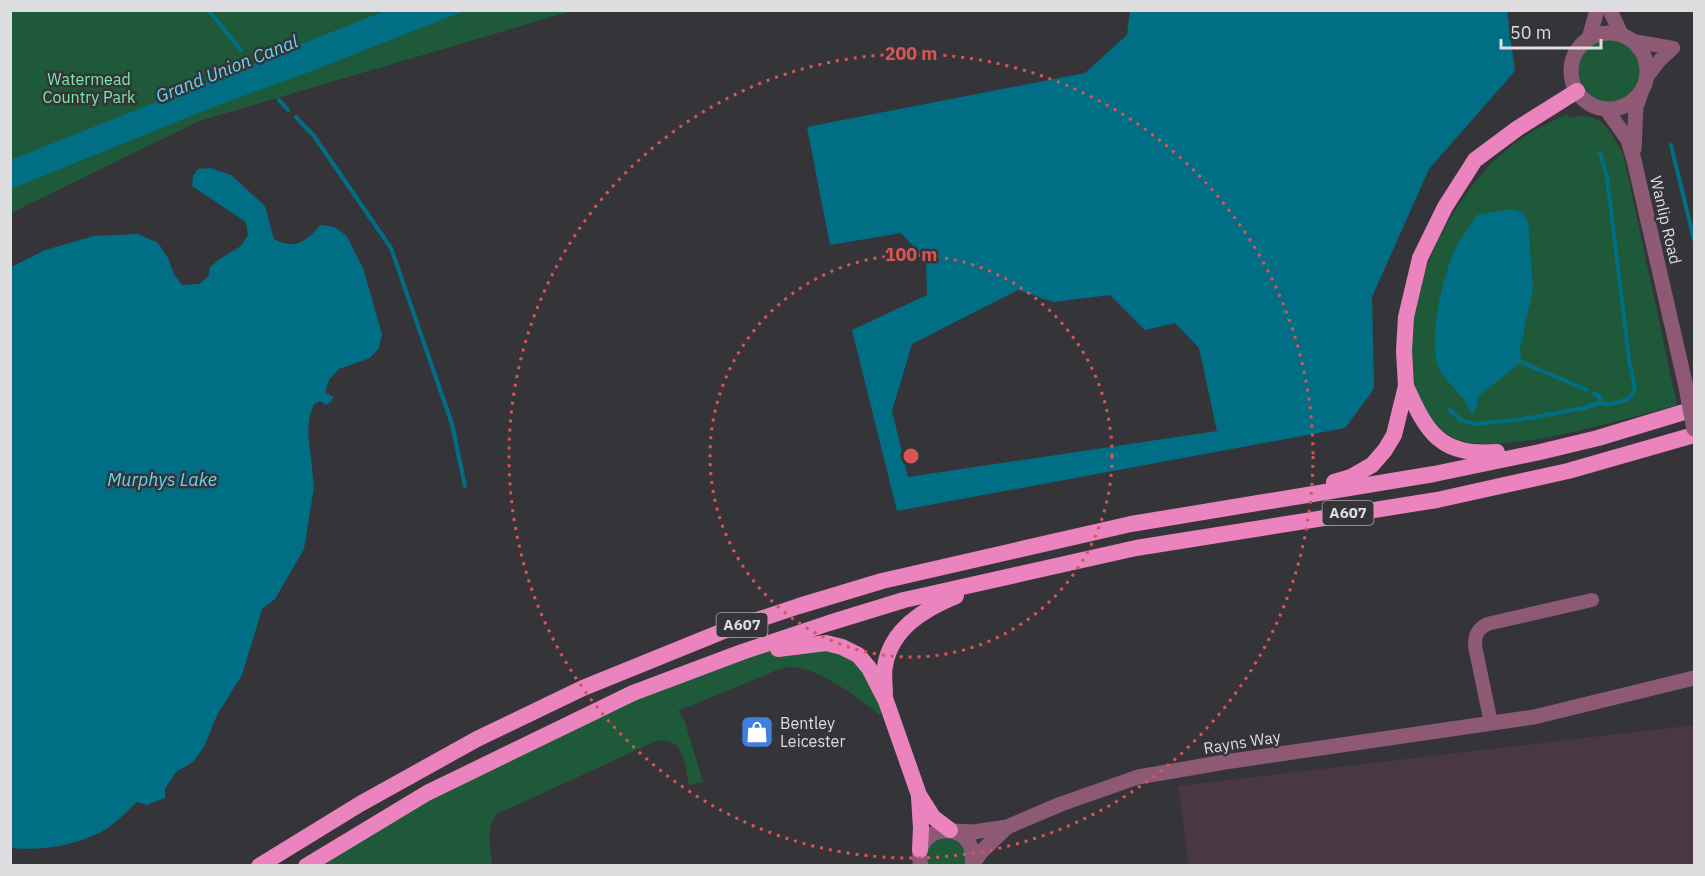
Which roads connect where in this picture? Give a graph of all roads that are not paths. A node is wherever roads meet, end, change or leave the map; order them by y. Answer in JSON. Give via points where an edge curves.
{"nodes":[{"id":1,"x":1597,"y":10,"type":"edge"},
{"id":2,"x":1610,"y":10,"type":"edge"},
{"id":3,"x":1589,"y":38,"type":"junction"},
{"id":4,"x":1627,"y":38,"type":"junction"},
{"id":5,"x":1645,"y":82,"type":"junction"},
{"id":6,"x":1576,"y":91,"type":"junction"},
{"id":7,"x":1606,"y":109,"type":"junction"},
{"id":8,"x":1634,"y":160,"type":"junction"},
{"id":9,"x":1406,"y":386,"type":"junction"},
{"id":10,"x":1695,"y":410,"type":"edge"},
{"id":11,"x":1695,"y":429,"type":"edge"},
{"id":12,"x":1695,"y":435,"type":"edge"},
{"id":13,"x":1540,"y":452,"type":"junction"},
{"id":14,"x":1267,"y":501,"type":"junction"},
{"id":15,"x":999,"y":578,"type":"junction"},
{"id":16,"x":1592,"y":600,"type":"dead end"},
{"id":17,"x":717,"y":661,"type":"junction"},
{"id":18,"x":1694,"y":677,"type":"edge"},
{"id":19,"x":886,"y":701,"type":"junction"},
{"id":20,"x":1491,"y":723,"type":"junction"},
{"id":21,"x":919,"y":795,"type":"junction"},
{"id":22,"x":1006,"y":827,"type":"junction"},
{"id":23,"x":951,"y":831,"type":"junction"},
{"id":24,"x":920,"y":858,"type":"edge"},
{"id":25,"x":259,"y":866,"type":"edge"},
{"id":26,"x":306,"y":866,"type":"edge"},
{"id":27,"x":972,"y":866,"type":"edge"}],
"edges":[{"from":1,"to":3,"type":"street"},
{"from":2,"to":4,"type":"street"},
{"from":3,"to":4,"type":"street","via":[[1607,32]]},
{"from":3,"to":6,"type":"street","via":[[1575,53],[1571,66]]},
{"from":4,"to":5,"type":"street","via":[[1647,64]]},
{"from":4,"to":5,"type":"street","via":[[1673,48]]},
{"from":5,"to":7,"type":"street","via":[[1632,101]]},
{"from":5,"to":8,"type":"street","name":"Wanlip Road","via":[[1636,107]]},
{"from":6,"to":7,"type":"street","via":[[1587,102]]},
{"from":6,"to":9,"type":"highway","via":[[1476,160],[1445,207],[1420,258],[1406,317]]},
{"from":7,"to":8,"type":"street","name":"Wanlip Road","via":[[1628,140]]},
{"from":8,"to":11,"type":"street","name":"Wanlip Road","bridge":true},
{"from":9,"to":13,"type":"highway","via":[[1431,432],[1451,447],[1476,453]]},
{"from":9,"to":14,"type":"highway","via":[[1394,435],[1371,465],[1351,477]]},
{"from":10,"to":13,"type":"highway","number":"A607"},
{"from":12,"to":15,"type":"highway","number":"A607","via":[[1568,471],[1437,500],[1136,548]]},
{"from":13,"to":14,"type":"highway","number":"A607"},
{"from":14,"to":25,"type":"highway","number":"A607","via":[[1131,524],[882,581],[721,632],[583,688],[477,739]]},
{"from":15,"to":17,"type":"highway","number":"A607","via":[[904,600]]},
{"from":15,"to":19,"type":"highway","via":[[943,601],[901,631],[884,668]]},
{"from":16,"to":20,"type":"street","via":[[1479,628],[1475,646]]},
{"from":17,"to":19,"type":"highway","via":[[826,643],[858,655]]},
{"from":17,"to":26,"type":"highway","number":"A607","via":[[633,693],[491,760],[427,793]]},
{"from":18,"to":20,"type":"street","name":"Rayns Way","via":[[1534,717]]},
{"from":19,"to":21,"type":"highway"},
{"from":20,"to":22,"type":"street","name":"Rayns Way","via":[[1138,777]]},
{"from":21,"to":23,"type":"highway","via":[[933,817]]},
{"from":21,"to":24,"type":"highway"},
{"from":22,"to":23,"type":"street","name":"Rayns Way"},
{"from":22,"to":27,"type":"street","name":"Rayns Way"},
{"from":23,"to":24,"type":"street","via":[[931,834],[924,842]]},
{"from":23,"to":27,"type":"street","via":[[968,842],[973,852]]}]}
